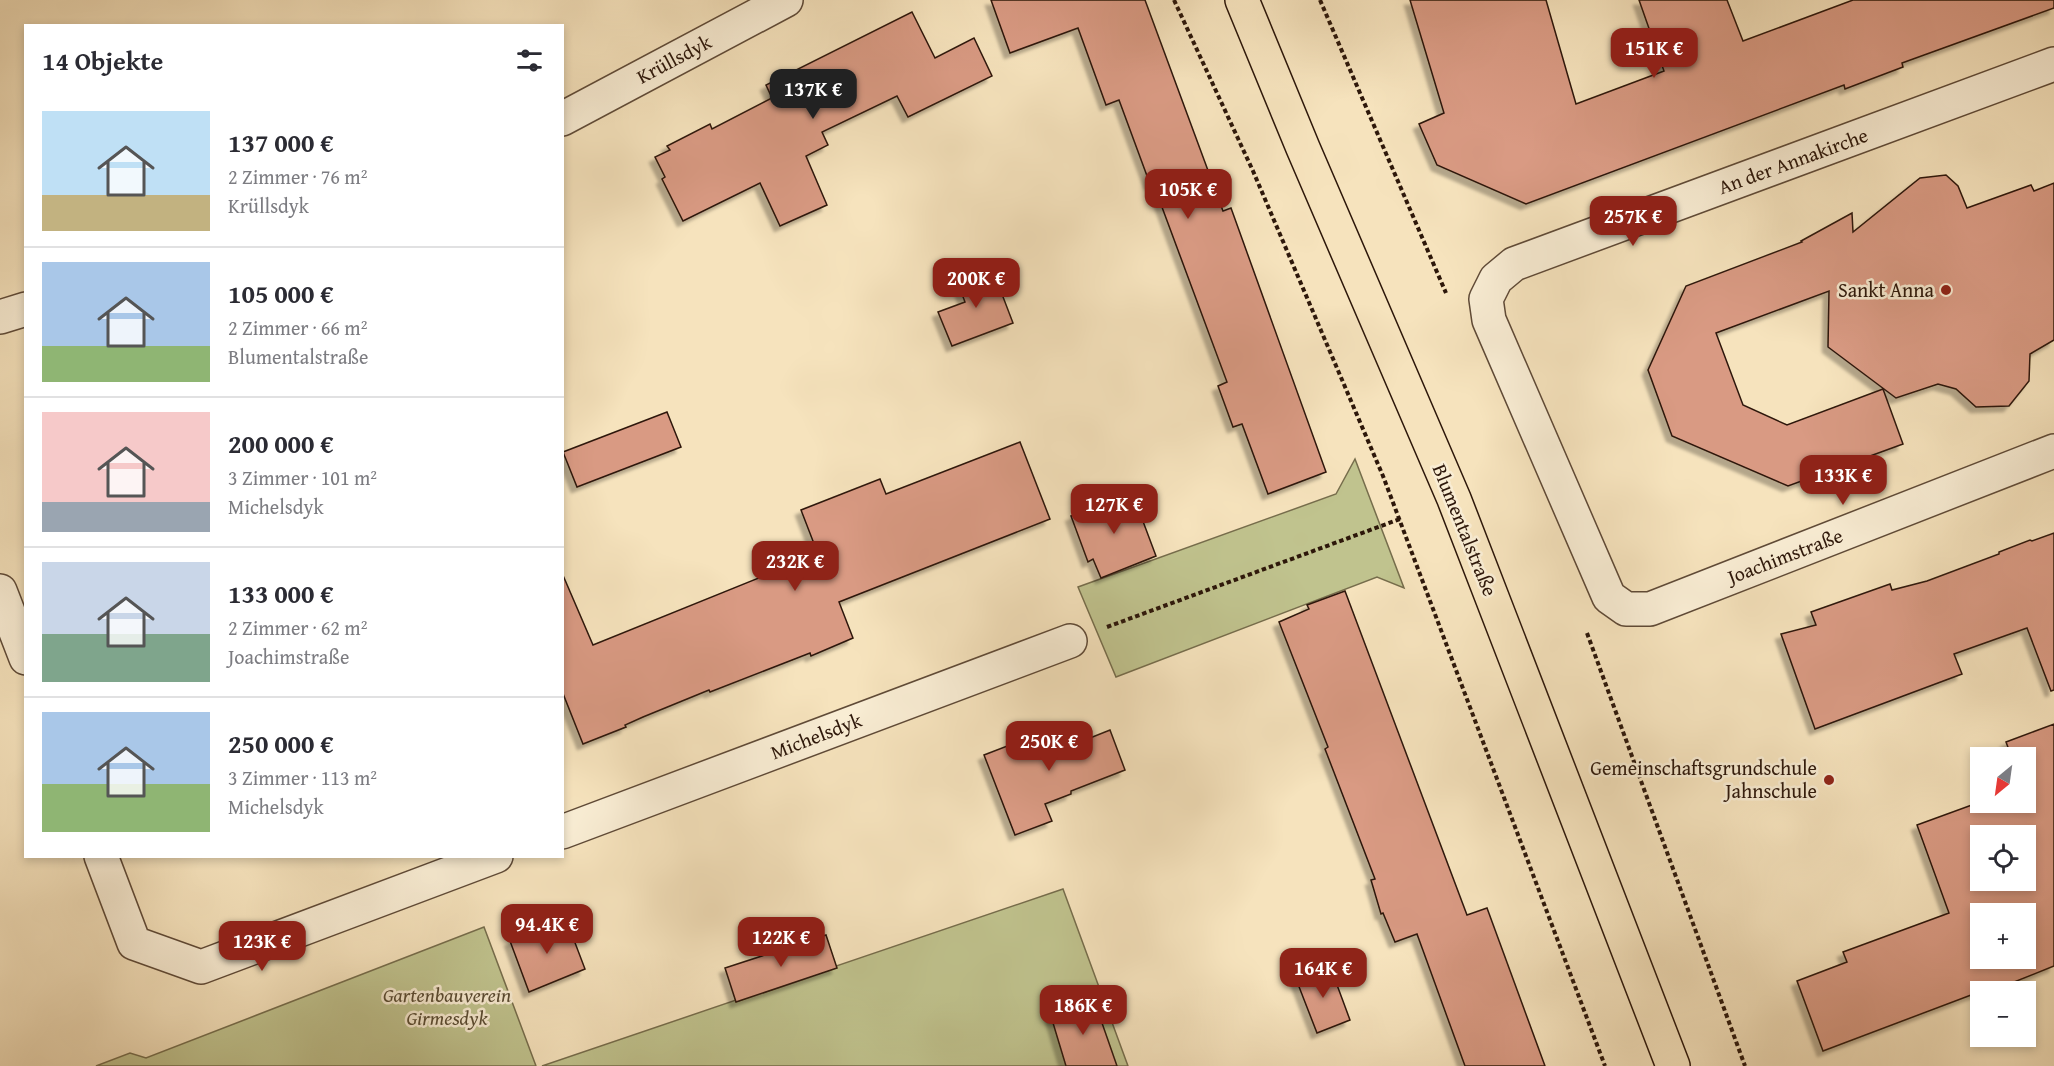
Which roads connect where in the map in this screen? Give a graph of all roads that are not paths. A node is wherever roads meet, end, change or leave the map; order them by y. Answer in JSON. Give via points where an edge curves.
{"nodes":[{"id":1,"x":786,"y":0,"type":"edge"},
{"id":2,"x":1242,"y":0,"type":"edge"},
{"id":3,"x":2054,"y":64,"type":"edge"},
{"id":4,"x":564,"y":117,"type":"edge"},
{"id":5,"x":24,"y":310,"type":"edge"},
{"id":6,"x":0,"y":317,"type":"edge"},
{"id":7,"x":2054,"y":451,"type":"edge"},
{"id":8,"x":0,"y":591,"type":"edge"},
{"id":9,"x":1650,"y":609,"type":"joint"},
{"id":10,"x":1070,"y":641,"type":"road end"},
{"id":11,"x":24,"y":653,"type":"edge"},
{"id":12,"x":564,"y":830,"type":"edge"},
{"id":13,"x":102,"y":858,"type":"edge"},
{"id":14,"x":491,"y":858,"type":"edge"},
{"id":15,"x":1673,"y":1066,"type":"edge"}],
"edges":[{"from":1,"to":4,"type":"street","name":"Krüllsdyk"},
{"from":2,"to":15,"type":"main road","name":"Blumentalstraße","via":[[1454,499]]},
{"from":3,"to":9,"type":"street","name":"An der Annakirche","via":[[1514,264],[1496,279],[1485,299],[1489,320],[1609,597],[1626,609]]},
{"from":5,"to":6,"type":"street"},
{"from":7,"to":9,"type":"street","name":"Joachimstraße"},
{"from":8,"to":11,"type":"street"},
{"from":10,"to":12,"type":"street","name":"Michelsdyk"},
{"from":13,"to":14,"type":"street","via":[[134,943],[201,967]]}]}
